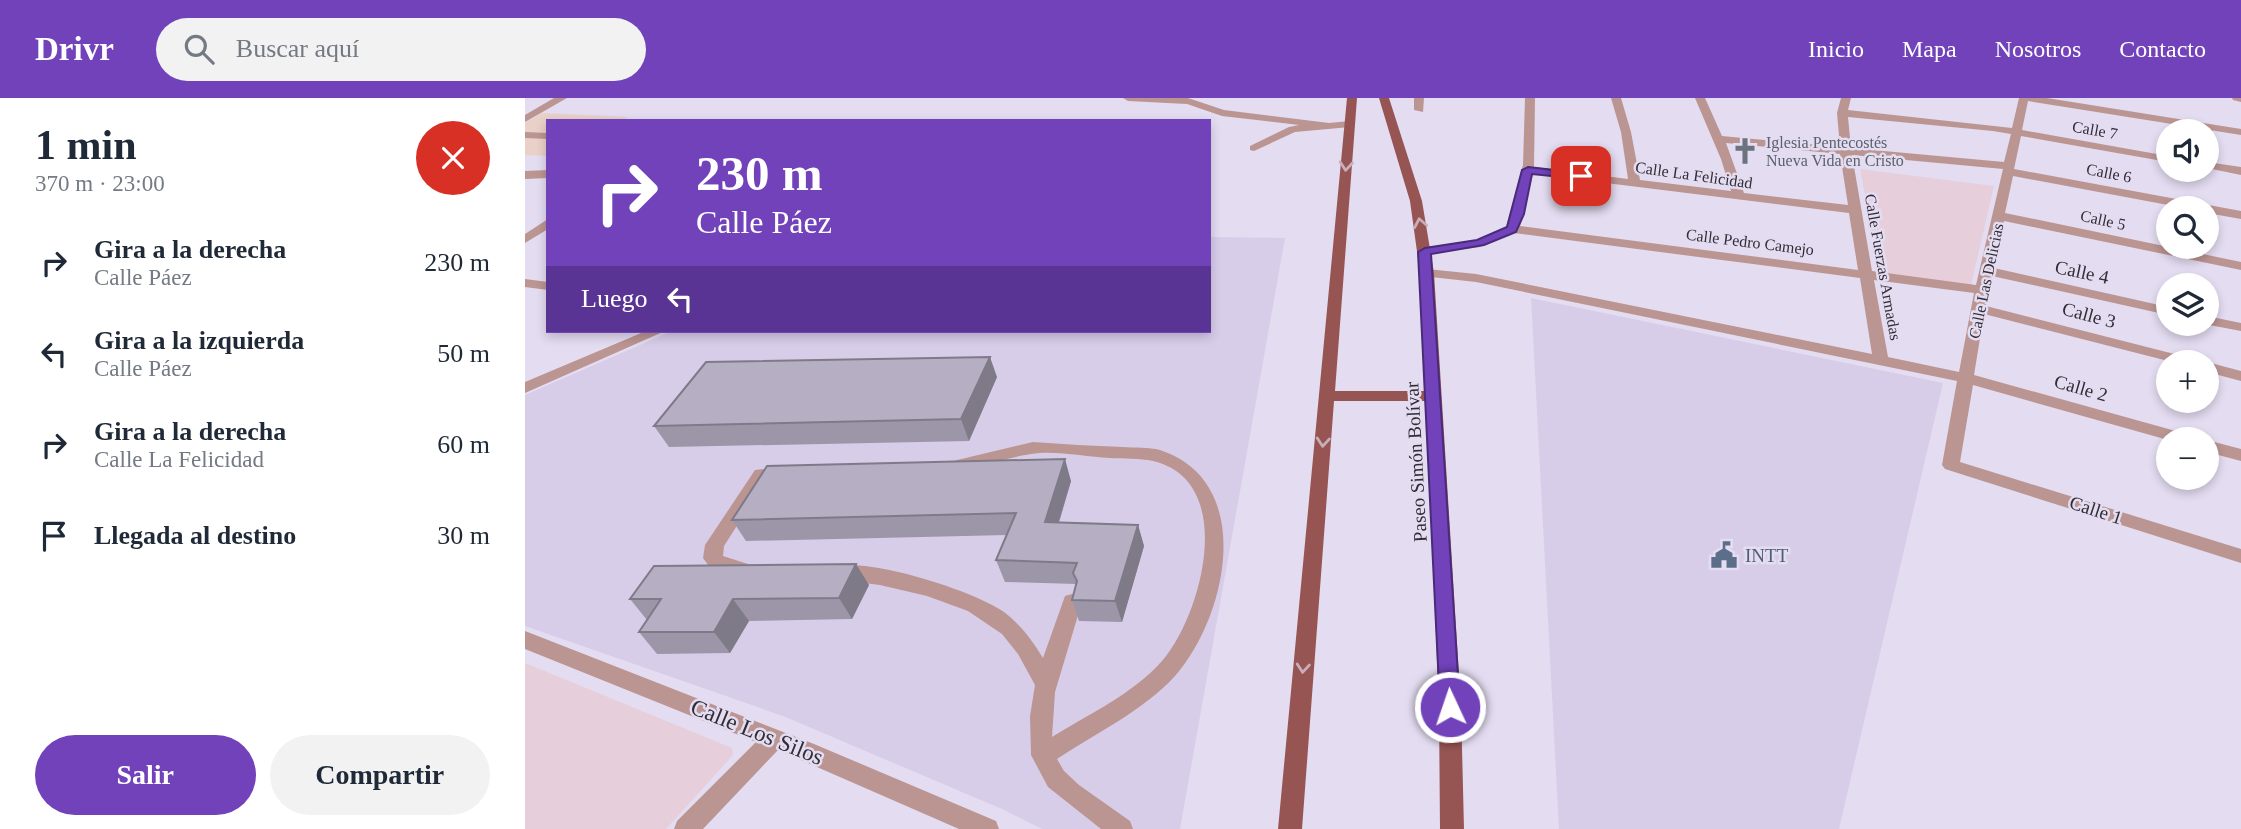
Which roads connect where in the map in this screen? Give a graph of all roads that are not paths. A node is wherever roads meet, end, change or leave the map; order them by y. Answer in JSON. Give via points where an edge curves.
{"nodes":[{"id":1,"x":562,"y":98,"type":"edge"},
{"id":2,"x":1128,"y":98,"type":"edge"},
{"id":3,"x":1352,"y":98,"type":"edge"},
{"id":4,"x":1384,"y":98,"type":"edge"},
{"id":5,"x":1419,"y":98,"type":"edge"},
{"id":6,"x":1530,"y":98,"type":"edge"},
{"id":7,"x":1616,"y":98,"type":"edge"},
{"id":8,"x":1700,"y":98,"type":"edge"},
{"id":9,"x":1846,"y":98,"type":"edge"},
{"id":10,"x":2026,"y":98,"type":"edge"},
{"id":11,"x":1419,"y":110,"type":"dead end"},
{"id":12,"x":1842,"y":113,"type":"junction"},
{"id":13,"x":525,"y":118,"type":"edge"},
{"id":14,"x":1350,"y":124,"type":"junction"},
{"id":15,"x":1326,"y":125,"type":"junction"},
{"id":16,"x":2017,"y":132,"type":"junction"},
{"id":17,"x":2241,"y":132,"type":"edge"},
{"id":18,"x":525,"y":135,"type":"edge"},
{"id":19,"x":546,"y":136,"type":"edge"},
{"id":20,"x":1718,"y":139,"type":"junction"},
{"id":21,"x":1254,"y":148,"type":"dead end"},
{"id":22,"x":1846,"y":149,"type":"junction"},
{"id":23,"x":2156,"y":157,"type":"edge"},
{"id":24,"x":2219,"y":167,"type":"edge"},
{"id":25,"x":2010,"y":169,"type":"junction"},
{"id":26,"x":1528,"y":170,"type":"junction"},
{"id":27,"x":2241,"y":171,"type":"edge"},
{"id":28,"x":546,"y":174,"type":"edge"},
{"id":29,"x":525,"y":175,"type":"edge"},
{"id":30,"x":1635,"y":183,"type":"junction"},
{"id":31,"x":1739,"y":197,"type":"junction"},
{"id":32,"x":2156,"y":199,"type":"edge"},
{"id":33,"x":1856,"y":210,"type":"junction"},
{"id":34,"x":2219,"y":211,"type":"edge"},
{"id":35,"x":2241,"y":215,"type":"edge"},
{"id":36,"x":2000,"y":216,"type":"junction"},
{"id":37,"x":546,"y":225,"type":"edge"},
{"id":38,"x":1511,"y":229,"type":"junction"},
{"id":39,"x":546,"y":240,"type":"edge"},
{"id":40,"x":527,"y":241,"type":"edge"},
{"id":41,"x":1425,"y":252,"type":"junction"},
{"id":42,"x":2241,"y":266,"type":"edge"},
{"id":43,"x":1988,"y":271,"type":"junction"},
{"id":44,"x":1427,"y":274,"type":"junction"},
{"id":45,"x":1868,"y":275,"type":"junction"},
{"id":46,"x":525,"y":283,"type":"edge"},
{"id":47,"x":546,"y":286,"type":"edge"},
{"id":48,"x":1983,"y":290,"type":"junction"},
{"id":49,"x":1978,"y":308,"type":"junction"},
{"id":50,"x":2156,"y":308,"type":"edge"},
{"id":51,"x":2219,"y":322,"type":"edge"},
{"id":52,"x":2241,"y":327,"type":"edge"},
{"id":53,"x":653,"y":333,"type":"edge"},
{"id":54,"x":2156,"y":354,"type":"edge"},
{"id":55,"x":1881,"y":360,"type":"junction"},
{"id":56,"x":2219,"y":370,"type":"edge"},
{"id":57,"x":2241,"y":376,"type":"edge"},
{"id":58,"x":1966,"y":378,"type":"junction"},
{"id":59,"x":525,"y":388,"type":"edge"},
{"id":60,"x":1327,"y":396,"type":"junction"},
{"id":61,"x":1434,"y":396,"type":"junction"},
{"id":62,"x":2156,"y":431,"type":"edge"},
{"id":63,"x":2219,"y":449,"type":"edge"},
{"id":64,"x":2241,"y":455,"type":"edge"},
{"id":65,"x":1951,"y":465,"type":"joint"},
{"id":66,"x":937,"y":468,"type":"edge"},
{"id":67,"x":802,"y":472,"type":"edge"},
{"id":68,"x":2241,"y":556,"type":"edge"},
{"id":69,"x":768,"y":570,"type":"edge"},
{"id":70,"x":822,"y":572,"type":"edge"},
{"id":71,"x":1072,"y":602,"type":"edge"},
{"id":72,"x":525,"y":640,"type":"edge"},
{"id":73,"x":1047,"y":686,"type":"junction"},
{"id":74,"x":774,"y":739,"type":"junction"},
{"id":75,"x":1043,"y":755,"type":"junction"},
{"id":76,"x":686,"y":829,"type":"edge"},
{"id":77,"x":987,"y":829,"type":"edge"},
{"id":78,"x":1121,"y":829,"type":"edge"},
{"id":79,"x":1290,"y":829,"type":"edge"},
{"id":80,"x":1453,"y":829,"type":"edge"}],
"edges":[{"from":1,"to":13,"type":"street"},
{"from":2,"to":15,"type":"street","via":[[1188,101],[1222,113]]},
{"from":3,"to":14,"type":"main road"},
{"from":41,"to":4,"type":"main road","name":"Paseo Simón Bolívar","one_way":true,"via":[[1416,201]]},
{"from":5,"to":11,"type":"street"},
{"from":6,"to":26,"type":"street"},
{"from":7,"to":30,"type":"street"},
{"from":8,"to":20,"type":"street"},
{"from":9,"to":12,"type":"street","name":"Calle Fuerzas Armadas"},
{"from":10,"to":16,"type":"street","name":"Calle Las Delicias"},
{"from":10,"to":17,"type":"street"},
{"from":12,"to":16,"type":"street","name":"Calle 7"},
{"from":12,"to":22,"type":"street","name":"Calle Fuerzas Armadas"},
{"from":14,"to":15,"type":"street"},
{"from":14,"to":60,"type":"main road","one_way":true},
{"from":15,"to":21,"type":"street","via":[[1287,131]]},
{"from":16,"to":23,"type":"street","name":"Calle 7"},
{"from":16,"to":25,"type":"street","name":"Calle Las Delicias"},
{"from":18,"to":19,"type":"street"},
{"from":20,"to":22,"type":"street","name":"Calle 6"},
{"from":20,"to":31,"type":"street"},
{"from":22,"to":25,"type":"street","name":"Calle 6"},
{"from":22,"to":33,"type":"street","name":"Calle Fuerzas Armadas"},
{"from":24,"to":27,"type":"street"},
{"from":25,"to":32,"type":"street","name":"Calle 6"},
{"from":25,"to":36,"type":"street","name":"Calle Las Delicias"},
{"from":26,"to":30,"type":"street","name":"Calle La Felicidad"},
{"from":26,"to":38,"type":"street"},
{"from":28,"to":29,"type":"street"},
{"from":30,"to":31,"type":"street","name":"Calle La Felicidad"},
{"from":31,"to":33,"type":"street","name":"Calle La Felicidad"},
{"from":33,"to":45,"type":"street","name":"Calle Fuerzas Armadas"},
{"from":34,"to":35,"type":"street","name":"Calle 6"},
{"from":36,"to":42,"type":"street","name":"Calle 5"},
{"from":36,"to":43,"type":"street","name":"Calle Las Delicias"},
{"from":37,"to":40,"type":"street"},
{"from":38,"to":41,"type":"street","via":[[1480,243]]},
{"from":38,"to":45,"type":"street","name":"Calle Pedro Camejo"},
{"from":39,"to":40,"type":"street"},
{"from":41,"to":44,"type":"main road","name":"Paseo Simón Bolívar"},
{"from":43,"to":48,"type":"street","name":"Calle Las Delicias"},
{"from":43,"to":50,"type":"street","name":"Calle 4"},
{"from":44,"to":55,"type":"street","name":"Calle 2","via":[[1503,284]]},
{"from":44,"to":61,"type":"main road","name":"Paseo Simón Bolívar"},
{"from":45,"to":48,"type":"street","name":"Calle Pedro Camejo"},
{"from":45,"to":55,"type":"street","name":"Calle Fuerzas Armadas"},
{"from":46,"to":47,"type":"street"},
{"from":48,"to":49,"type":"street","name":"Calle Las Delicias"},
{"from":49,"to":54,"type":"street","name":"Calle 3"},
{"from":49,"to":58,"type":"street","name":"Calle Las Delicias"},
{"from":51,"to":52,"type":"street"},
{"from":53,"to":59,"type":"street"},
{"from":55,"to":58,"type":"street","name":"Calle 2"},
{"from":56,"to":57,"type":"street"},
{"from":58,"to":62,"type":"street","name":"Calle 2"},
{"from":58,"to":65,"type":"street","name":"Calle Las Delicias"},
{"from":60,"to":61,"type":"main road"},
{"from":60,"to":79,"type":"main road","one_way":true},
{"from":61,"to":80,"type":"main road","name":"Paseo Simón Bolívar"},
{"from":63,"to":64,"type":"street"},
{"from":65,"to":68,"type":"street","name":"Calle 1"},
{"from":66,"to":75,"type":"street","via":[[1022,449],[1137,453],[1184,467],[1209,504],[1217,548],[1213,574],[1174,661],[1141,691]]},
{"from":67,"to":69,"type":"street","via":[[761,474],[712,551],[718,565]]},
{"from":70,"to":73,"type":"street","via":[[883,577],[987,610],[1027,650]]},
{"from":71,"to":73,"type":"street"},
{"from":72,"to":74,"type":"street","name":"Calle Los Silos"},
{"from":73,"to":75,"type":"street","via":[[1041,727]]},
{"from":74,"to":76,"type":"street"},
{"from":74,"to":77,"type":"street","name":"Calle Los Silos"},
{"from":75,"to":78,"type":"street","via":[[1059,781]]}]}
